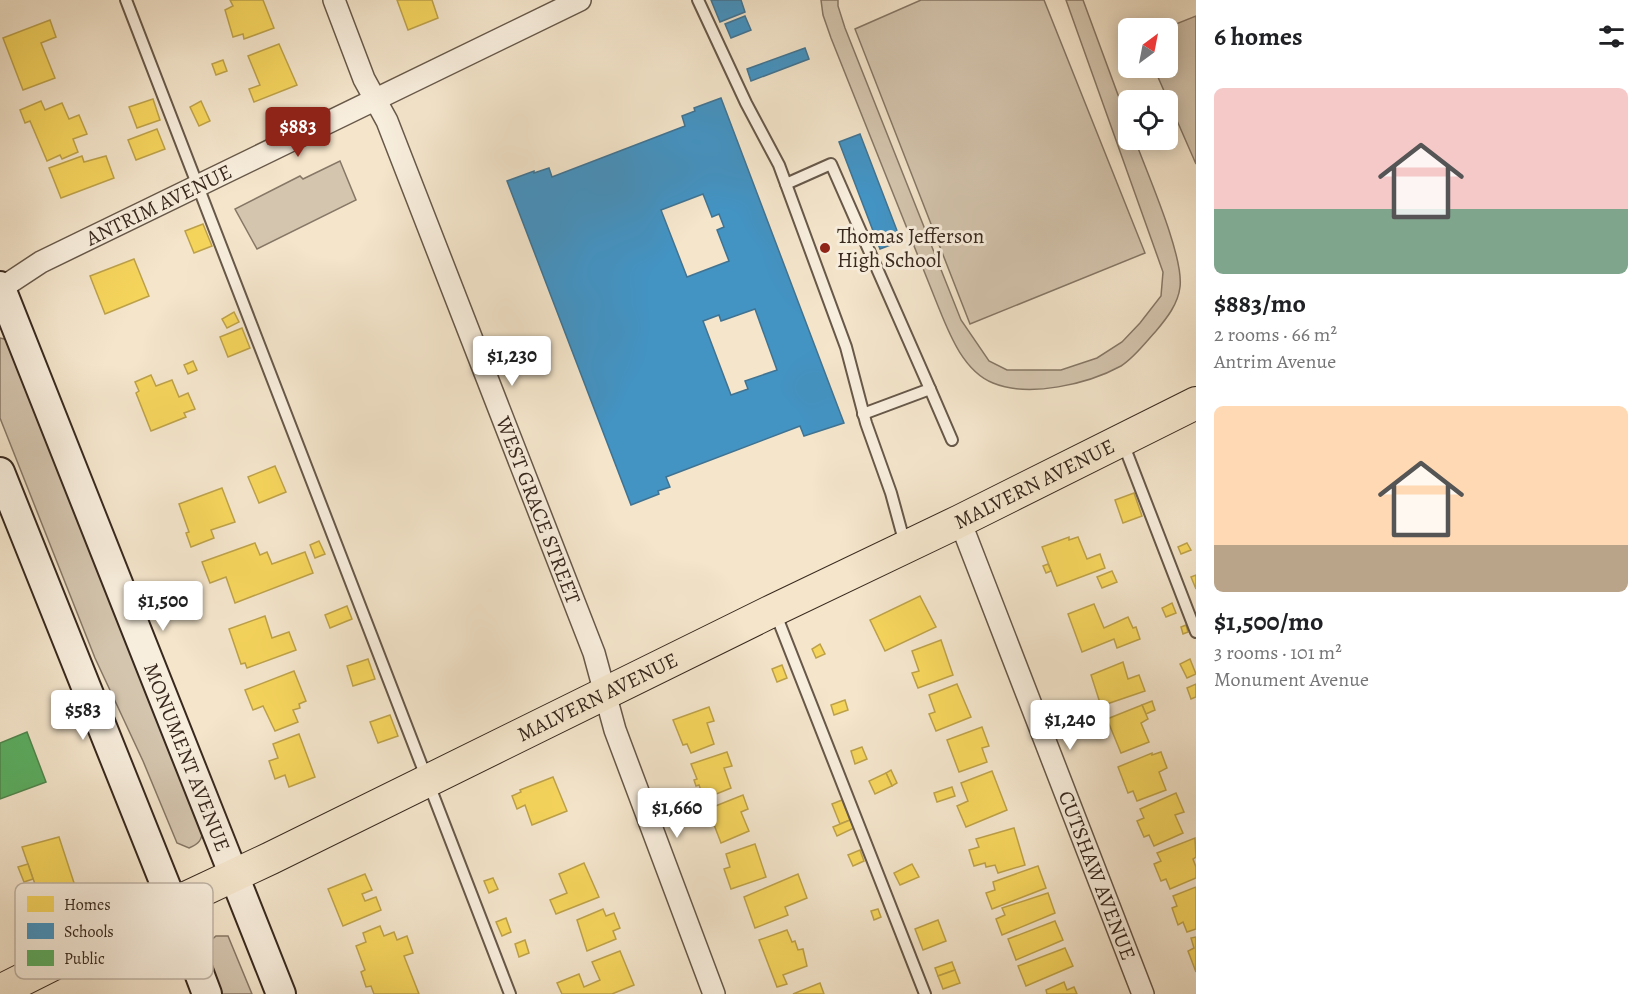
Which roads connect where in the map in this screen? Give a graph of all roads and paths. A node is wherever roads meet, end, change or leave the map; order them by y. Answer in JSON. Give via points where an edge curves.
{"nodes":[{"id":1,"x":126,"y":0,"type":"edge"},
{"id":2,"x":334,"y":0,"type":"edge"},
{"id":3,"x":580,"y":0,"type":"edge"},
{"id":4,"x":698,"y":0,"type":"edge"},
{"id":5,"x":375,"y":99,"type":"junction"},
{"id":6,"x":786,"y":184,"type":"junction"},
{"id":7,"x":198,"y":185,"type":"junction"},
{"id":8,"x":0,"y":288,"type":"edge"},
{"id":9,"x":930,"y":388,"type":"junction"},
{"id":10,"x":1196,"y":403,"type":"edge"},
{"id":11,"x":863,"y":414,"type":"junction"},
{"id":12,"x":952,"y":440,"type":"dead end"},
{"id":13,"x":1121,"y":440,"type":"junction"},
{"id":14,"x":0,"y":472,"type":"edge"},
{"id":15,"x":960,"y":521,"type":"junction"},
{"id":16,"x":906,"y":547,"type":"junction"},
{"id":17,"x":774,"y":610,"type":"junction"},
{"id":18,"x":1196,"y":632,"type":"edge"},
{"id":19,"x":606,"y":694,"type":"junction"},
{"id":20,"x":427,"y":780,"type":"junction"},
{"id":21,"x":234,"y":875,"type":"junction"},
{"id":22,"x":165,"y":883,"type":"edge"},
{"id":23,"x":213,"y":885,"type":"edge"},
{"id":24,"x":24,"y":979,"type":"edge"},
{"id":25,"x":201,"y":979,"type":"edge"},
{"id":26,"x":0,"y":991,"type":"edge"},
{"id":27,"x":207,"y":994,"type":"edge"},
{"id":28,"x":281,"y":994,"type":"edge"},
{"id":29,"x":510,"y":994,"type":"edge"},
{"id":30,"x":714,"y":994,"type":"edge"},
{"id":31,"x":925,"y":994,"type":"edge"},
{"id":32,"x":1143,"y":994,"type":"edge"}],
"edges":[{"from":1,"to":7,"type":"lane"},
{"from":2,"to":5,"type":"street","name":"WEST GRACE STREET"},
{"from":3,"to":5,"type":"street","name":"ANTRIM AVENUE"},
{"from":4,"to":6,"type":"lane"},
{"from":5,"to":7,"type":"street","name":"ANTRIM AVENUE"},
{"from":5,"to":19,"type":"street","name":"WEST GRACE STREET","via":[[409,176],[594,653]]},
{"from":6,"to":9,"type":"lane","via":[[831,164]]},
{"from":6,"to":11,"type":"lane","via":[[846,347]]},
{"from":7,"to":8,"type":"street","name":"ANTRIM AVENUE","via":[[41,262]]},
{"from":7,"to":20,"type":"lane"},
{"from":8,"to":21,"type":"street","name":"MONUMENT AVENUE"},
{"from":9,"to":11,"type":"lane"},
{"from":9,"to":12,"type":"lane"},
{"from":10,"to":13,"type":"main road","name":"MALVERN AVENUE"},
{"from":11,"to":16,"type":"lane"},
{"from":13,"to":15,"type":"main road","name":"MALVERN AVENUE"},
{"from":13,"to":18,"type":"lane"},
{"from":14,"to":22,"type":"street"},
{"from":15,"to":16,"type":"main road","name":"MALVERN AVENUE"},
{"from":15,"to":32,"type":"street","name":"CUTSHAW AVENUE"},
{"from":16,"to":17,"type":"main road","name":"MALVERN AVENUE"},
{"from":17,"to":19,"type":"main road","name":"MALVERN AVENUE"},
{"from":17,"to":31,"type":"lane"},
{"from":19,"to":20,"type":"main road","name":"MALVERN AVENUE"},
{"from":19,"to":30,"type":"street","name":"WEST GRACE STREET","via":[[615,730]]},
{"from":20,"to":21,"type":"main road","name":"MALVERN AVENUE"},
{"from":20,"to":29,"type":"lane"},
{"from":21,"to":23,"type":"main road","name":"MALVERN AVENUE"},
{"from":21,"to":28,"type":"street","name":"MONUMENT AVENUE"},
{"from":24,"to":26,"type":"main road","name":"MALVERN AVENUE"},
{"from":25,"to":27,"type":"street"}]}
